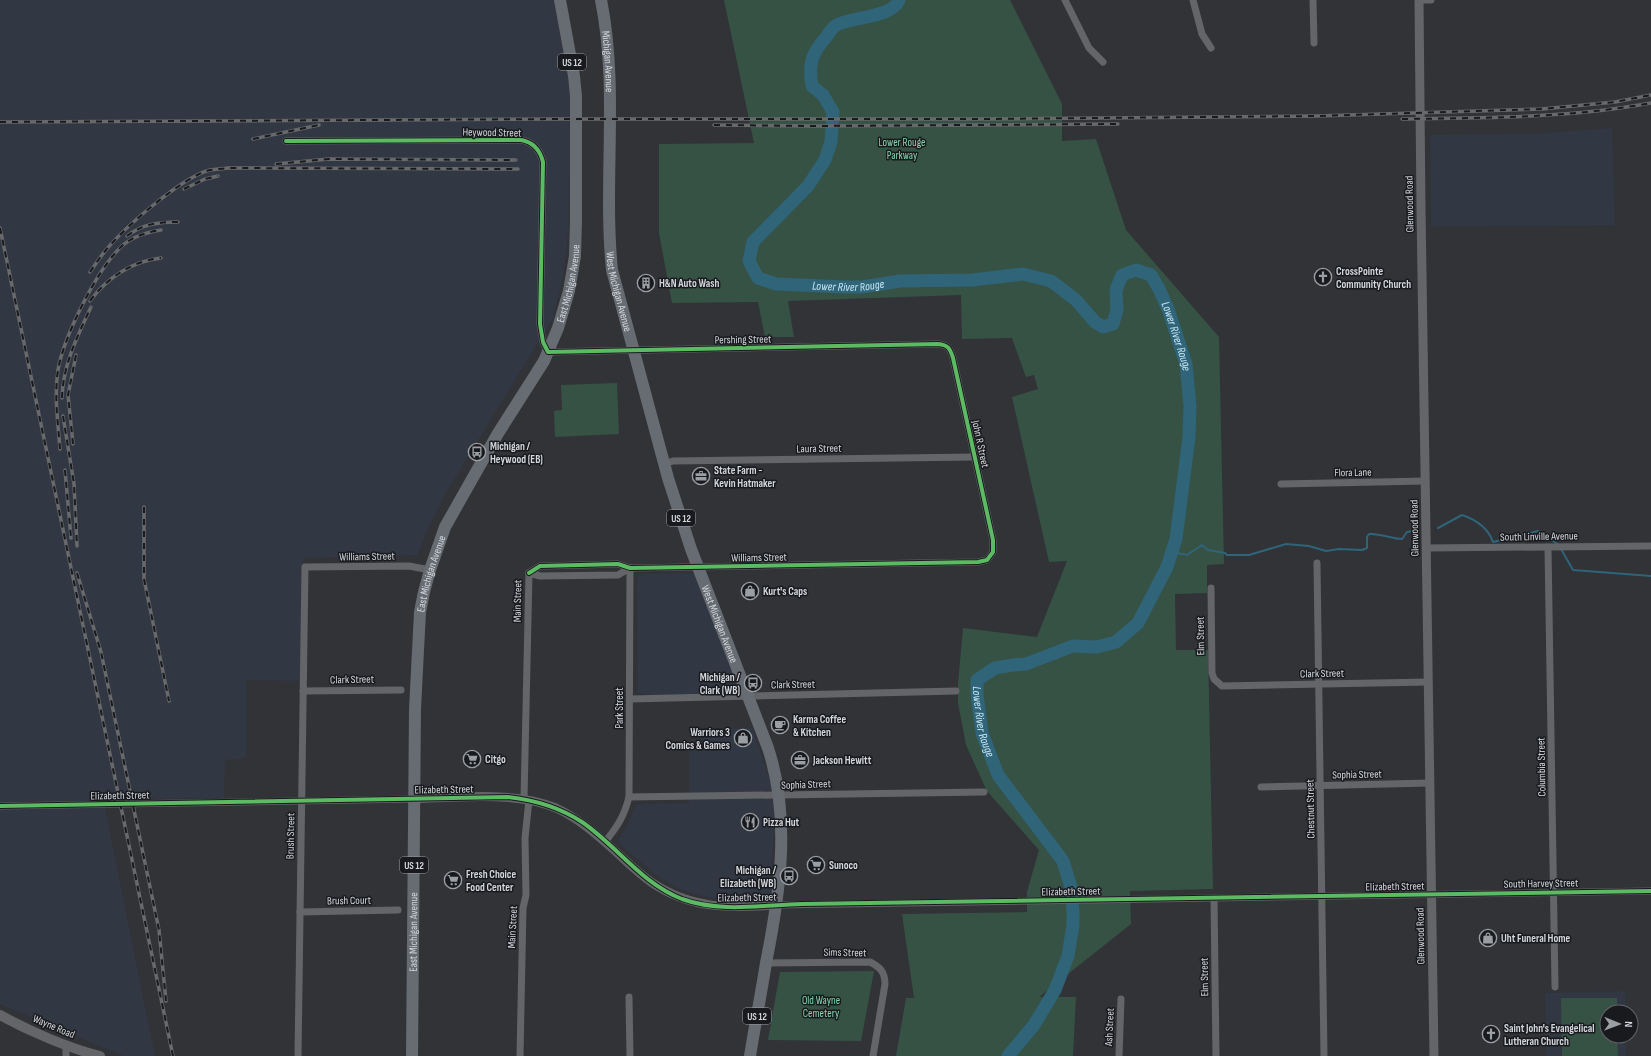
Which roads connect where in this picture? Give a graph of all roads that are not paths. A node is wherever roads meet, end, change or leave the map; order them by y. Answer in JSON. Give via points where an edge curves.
{"nodes":[{"id":1,"x":560,"y":0,"type":"edge"},
{"id":2,"x":601,"y":0,"type":"edge"},
{"id":3,"x":1065,"y":0,"type":"edge"},
{"id":4,"x":1193,"y":0,"type":"edge"},
{"id":5,"x":1313,"y":0,"type":"edge"},
{"id":6,"x":1420,"y":0,"type":"edge"},
{"id":7,"x":1431,"y":0,"type":"edge"},
{"id":8,"x":1314,"y":43,"type":"dead end"},
{"id":9,"x":1211,"y":48,"type":"dead end"},
{"id":10,"x":1103,"y":62,"type":"dead end"},
{"id":11,"x":610,"y":124,"type":"joint"},
{"id":12,"x":286,"y":141,"type":"dead end"},
{"id":13,"x":938,"y":344,"type":"joint"},
{"id":14,"x":633,"y":350,"type":"junction"},
{"id":15,"x":548,"y":352,"type":"junction"},
{"id":16,"x":975,"y":457,"type":"junction"},
{"id":17,"x":664,"y":464,"type":"junction"},
{"id":18,"x":1425,"y":481,"type":"junction"},
{"id":19,"x":1281,"y":484,"type":"dead end"},
{"id":20,"x":1651,"y":546,"type":"edge"},
{"id":21,"x":1548,"y":547,"type":"junction"},
{"id":22,"x":1426,"y":548,"type":"junction"},
{"id":23,"x":991,"y":556,"type":"joint"},
{"id":24,"x":1317,"y":562,"type":"dead end"},
{"id":25,"x":698,"y":566,"type":"junction"},
{"id":26,"x":305,"y":567,"type":"joint"},
{"id":27,"x":630,"y":568,"type":"junction"},
{"id":28,"x":430,"y":570,"type":"junction"},
{"id":29,"x":529,"y":573,"type":"junction"},
{"id":30,"x":1211,"y":588,"type":"dead end"},
{"id":31,"x":1428,"y":682,"type":"junction"},
{"id":32,"x":1217,"y":683,"type":"joint"},
{"id":33,"x":1319,"y":684,"type":"junction"},
{"id":34,"x":401,"y":690,"type":"dead end"},
{"id":35,"x":303,"y":691,"type":"junction"},
{"id":36,"x":956,"y":691,"type":"dead end"},
{"id":37,"x":748,"y":696,"type":"junction"},
{"id":38,"x":630,"y":699,"type":"junction"},
{"id":39,"x":1430,"y":783,"type":"junction"},
{"id":40,"x":1320,"y":785,"type":"junction"},
{"id":41,"x":1261,"y":787,"type":"dead end"},
{"id":42,"x":984,"y":792,"type":"dead end"},
{"id":43,"x":779,"y":796,"type":"junction"},
{"id":44,"x":629,"y":798,"type":"junction"},
{"id":45,"x":414,"y":799,"type":"junction"},
{"id":46,"x":527,"y":799,"type":"junction"},
{"id":47,"x":302,"y":801,"type":"junction"},
{"id":48,"x":0,"y":806,"type":"edge"},
{"id":49,"x":605,"y":842,"type":"junction"},
{"id":50,"x":1651,"y":891,"type":"edge"},
{"id":51,"x":1554,"y":892,"type":"junction"},
{"id":52,"x":1432,"y":894,"type":"junction"},
{"id":53,"x":1322,"y":896,"type":"junction"},
{"id":54,"x":1214,"y":898,"type":"junction"},
{"id":55,"x":777,"y":905,"type":"junction"},
{"id":56,"x":398,"y":910,"type":"dead end"},
{"id":57,"x":300,"y":912,"type":"junction"},
{"id":58,"x":766,"y":963,"type":"junction"},
{"id":59,"x":1555,"y":987,"type":"dead end"},
{"id":60,"x":629,"y":997,"type":"dead end"},
{"id":61,"x":1121,"y":999,"type":"dead end"},
{"id":62,"x":0,"y":1015,"type":"edge"},
{"id":63,"x":66,"y":1045,"type":"junction"},
{"id":64,"x":66,"y":1056,"type":"edge"},
{"id":65,"x":100,"y":1056,"type":"edge"},
{"id":66,"x":298,"y":1056,"type":"edge"},
{"id":67,"x":412,"y":1056,"type":"edge"},
{"id":68,"x":520,"y":1056,"type":"edge"},
{"id":69,"x":630,"y":1056,"type":"edge"},
{"id":70,"x":750,"y":1056,"type":"edge"},
{"id":71,"x":873,"y":1056,"type":"edge"},
{"id":72,"x":1119,"y":1056,"type":"edge"},
{"id":73,"x":1216,"y":1056,"type":"edge"},
{"id":74,"x":1324,"y":1056,"type":"edge"},
{"id":75,"x":1434,"y":1056,"type":"edge"}],
"edges":[{"from":1,"to":15,"type":"main road","name":"East Michigan Avenue","number":"US 12","via":[[574,76],[575,256],[569,291]]},
{"from":2,"to":11,"type":"main road","name":"Michigan Avenue","number":"US 12","via":[[608,54]]},
{"from":3,"to":10,"type":"street","via":[[1089,48]]},
{"from":4,"to":9,"type":"street","via":[[1202,34]]},
{"from":5,"to":8,"type":"street"},
{"from":6,"to":7,"type":"street"},
{"from":6,"to":18,"type":"street","name":"Glenwood Road"},
{"from":11,"to":14,"type":"main road","name":"West Michigan Avenue","number":"US 12","via":[[609,238],[612,270]]},
{"from":12,"to":15,"type":"street","name":"Heywood Street","via":[[521,140],[532,144],[540,152],[543,162],[540,324],[543,342]]},
{"from":13,"to":14,"type":"street","name":"Pershing Street"},
{"from":13,"to":16,"type":"street","name":"John R Street","via":[[947,346],[952,353]]},
{"from":14,"to":15,"type":"street","name":"Pershing Street"},
{"from":14,"to":17,"type":"main road","name":"West Michigan Avenue","number":"US 12"},
{"from":15,"to":28,"type":"main road","name":"East Michigan Avenue","number":"US 12","via":[[453,511]]},
{"from":16,"to":17,"type":"street","name":"Laura Street","via":[[673,461]]},
{"from":16,"to":23,"type":"street","name":"John R Street","via":[[993,540]]},
{"from":17,"to":25,"type":"main road","name":"West Michigan Avenue","number":"US 12"},
{"from":18,"to":19,"type":"street","name":"Flora Lane"},
{"from":18,"to":22,"type":"street","name":"Glenwood Road"},
{"from":20,"to":21,"type":"street","name":"South Linville Avenue"},
{"from":21,"to":22,"type":"street","name":"South Linville Avenue"},
{"from":21,"to":51,"type":"street","name":"Columbia Street"},
{"from":22,"to":31,"type":"street","name":"Glenwood Road"},
{"from":23,"to":25,"type":"street","name":"Williams Street","via":[[978,562]]},
{"from":24,"to":33,"type":"street","name":"Chestnut Street"},
{"from":25,"to":27,"type":"street","name":"Williams Street"},
{"from":25,"to":37,"type":"main road","name":"West Michigan Avenue","number":"US 12"},
{"from":26,"to":28,"type":"street","name":"Williams Street","via":[[409,566]]},
{"from":26,"to":35,"type":"street","name":"Brush Street"},
{"from":27,"to":29,"type":"street","name":"Williams Street","via":[[618,575],[540,576]]},
{"from":27,"to":29,"type":"street","name":"Williams Street","via":[[618,564],[540,566]]},
{"from":27,"to":38,"type":"street","name":"Park Street"},
{"from":28,"to":45,"type":"main road","name":"East Michigan Avenue","number":"US 12","via":[[418,630]]},
{"from":29,"to":46,"type":"street","name":"Main Street"},
{"from":30,"to":32,"type":"street","name":"Elm Street","via":[[1212,673]]},
{"from":31,"to":33,"type":"street","name":"Clark Street"},
{"from":31,"to":39,"type":"street","name":"Glenwood Road"},
{"from":32,"to":33,"type":"street","name":"Clark Street","via":[[1227,687]]},
{"from":33,"to":40,"type":"street","name":"Chestnut Street"},
{"from":34,"to":35,"type":"street","name":"Clark Street"},
{"from":35,"to":47,"type":"street","name":"Brush Street"},
{"from":36,"to":37,"type":"street","name":"Clark Street"},
{"from":37,"to":38,"type":"street","name":"Clark Street"},
{"from":37,"to":43,"type":"main road","name":"West Michigan Avenue","number":"US 12","via":[[773,764]]},
{"from":38,"to":44,"type":"street","name":"Park Street"},
{"from":39,"to":40,"type":"street","name":"Sophia Street"},
{"from":39,"to":52,"type":"street","name":"Glenwood Road"},
{"from":40,"to":41,"type":"street","name":"Sophia Street"},
{"from":40,"to":53,"type":"street","name":"Chestnut Street"},
{"from":42,"to":43,"type":"street","name":"Sophia Street"},
{"from":43,"to":44,"type":"street","name":"Sophia Street"},
{"from":43,"to":55,"type":"main road","name":"West Michigan Avenue","number":"US 12","via":[[782,828]]},
{"from":44,"to":49,"type":"street","name":"Park Street","via":[[620,824]]},
{"from":45,"to":46,"type":"street","name":"Elizabeth Street"},
{"from":45,"to":47,"type":"street","name":"Elizabeth Street"},
{"from":45,"to":67,"type":"main road","name":"East Michigan Avenue","number":"US 12"},
{"from":46,"to":49,"type":"street","name":"Elizabeth Street","via":[[567,813]]},
{"from":46,"to":68,"type":"street","name":"Main Street"},
{"from":47,"to":48,"type":"street","name":"Elizabeth Street"},
{"from":47,"to":57,"type":"street","name":"Brush Street"},
{"from":49,"to":55,"type":"street","name":"Elizabeth Street","via":[[651,881],[683,899],[722,907]]},
{"from":50,"to":51,"type":"street","name":"South Harvey Street"},
{"from":51,"to":52,"type":"street","name":"South Harvey Street"},
{"from":51,"to":59,"type":"street","name":"Columbia Street"},
{"from":52,"to":53,"type":"street","name":"Elizabeth Street"},
{"from":52,"to":75,"type":"street","name":"Glenwood Road"},
{"from":53,"to":54,"type":"street","name":"Elizabeth Street"},
{"from":53,"to":74,"type":"street","name":"Chestnut Street"},
{"from":54,"to":55,"type":"street","name":"Elizabeth Street"},
{"from":54,"to":73,"type":"street","name":"Elm Street"},
{"from":55,"to":58,"type":"main road","name":"West Michigan Avenue","number":"US 12"},
{"from":56,"to":57,"type":"street","name":"Brush Court"},
{"from":57,"to":66,"type":"street","name":"Brush Street"},
{"from":58,"to":70,"type":"main road","name":"West Michigan Avenue","number":"US 12"},
{"from":58,"to":71,"type":"street","name":"Sims Street","via":[[870,962],[881,968],[886,984]]},
{"from":60,"to":69,"type":"street"},
{"from":61,"to":72,"type":"street","name":"Ash Street"},
{"from":62,"to":63,"type":"main road","name":"Wayne Road"},
{"from":63,"to":64,"type":"street"},
{"from":63,"to":65,"type":"main road","name":"Wayne Road"}]}
